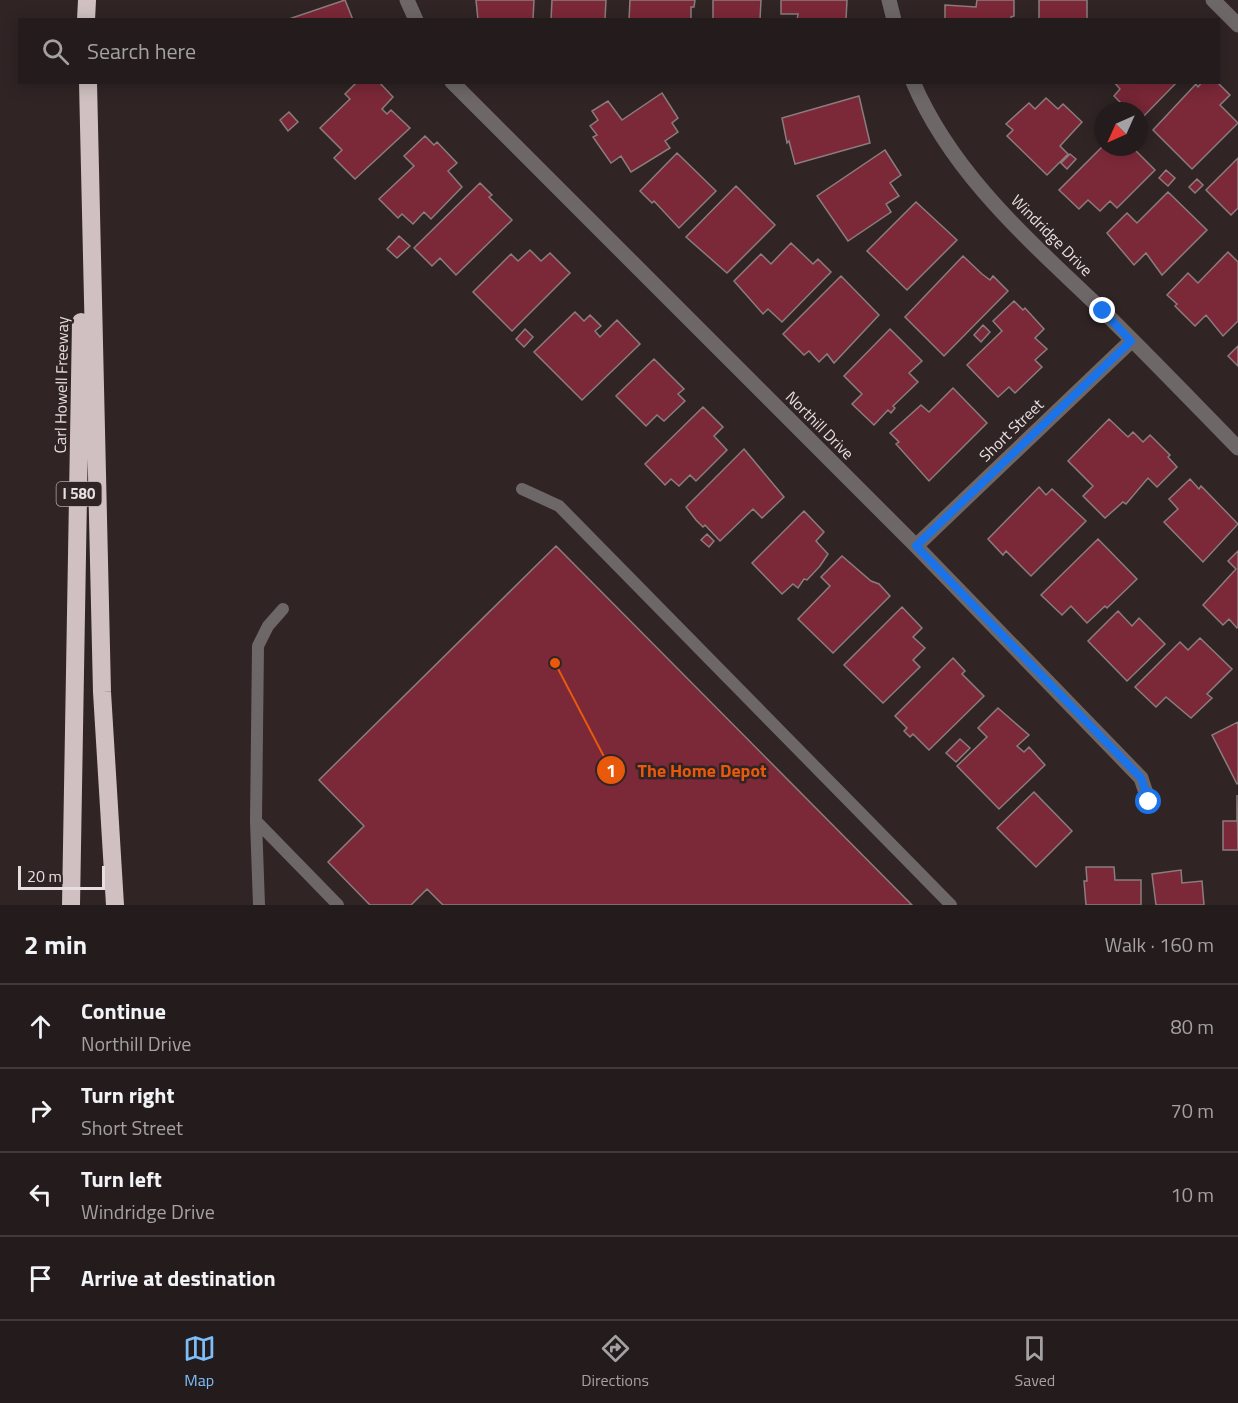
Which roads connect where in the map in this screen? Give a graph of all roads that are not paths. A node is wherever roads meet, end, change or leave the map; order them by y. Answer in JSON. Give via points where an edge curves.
{"nodes":[{"id":1,"x":87,"y":0,"type":"edge"},
{"id":2,"x":407,"y":0,"type":"edge"},
{"id":3,"x":889,"y":0,"type":"edge"},
{"id":4,"x":1213,"y":0,"type":"edge"},
{"id":5,"x":86,"y":18,"type":"edge"},
{"id":6,"x":415,"y":18,"type":"edge"},
{"id":7,"x":894,"y":18,"type":"edge"},
{"id":8,"x":1238,"y":25,"type":"edge"},
{"id":9,"x":87,"y":84,"type":"edge"},
{"id":10,"x":87,"y":84,"type":"edge"},
{"id":11,"x":454,"y":84,"type":"edge"},
{"id":12,"x":914,"y":84,"type":"edge"},
{"id":13,"x":1131,"y":341,"type":"junction"},
{"id":14,"x":1238,"y":448,"type":"edge"},
{"id":15,"x":522,"y":489,"type":"dead end"},
{"id":16,"x":916,"y":546,"type":"junction"},
{"id":17,"x":283,"y":609,"type":"dead end"},
{"id":18,"x":1149,"y":802,"type":"dead end"},
{"id":19,"x":256,"y":821,"type":"junction"},
{"id":20,"x":71,"y":905,"type":"edge"},
{"id":21,"x":115,"y":905,"type":"edge"},
{"id":22,"x":259,"y":905,"type":"edge"},
{"id":23,"x":338,"y":905,"type":"edge"},
{"id":24,"x":951,"y":905,"type":"edge"}],
"edges":[{"from":1,"to":5,"type":"highway"},
{"from":2,"to":6,"type":"street"},
{"from":3,"to":7,"type":"street"},
{"from":4,"to":8,"type":"street"},
{"from":9,"to":20,"type":"highway","name":"Carl Howell Freeway","number":"I 580"},
{"from":10,"to":21,"type":"highway","via":[[101,669]]},
{"from":11,"to":16,"type":"street","name":"Northill Drive"},
{"from":12,"to":13,"type":"street","name":"Windridge Drive","via":[[933,126],[960,165],[1009,220]]},
{"from":13,"to":14,"type":"street","name":"Windridge Drive"},
{"from":13,"to":16,"type":"street","name":"Short Street"},
{"from":15,"to":24,"type":"lane","via":[[559,506]]},
{"from":16,"to":18,"type":"street","name":"Northill Drive","via":[[1141,778]]},
{"from":17,"to":19,"type":"lane","via":[[258,646]]},
{"from":19,"to":22,"type":"lane"},
{"from":19,"to":23,"type":"lane"}]}
